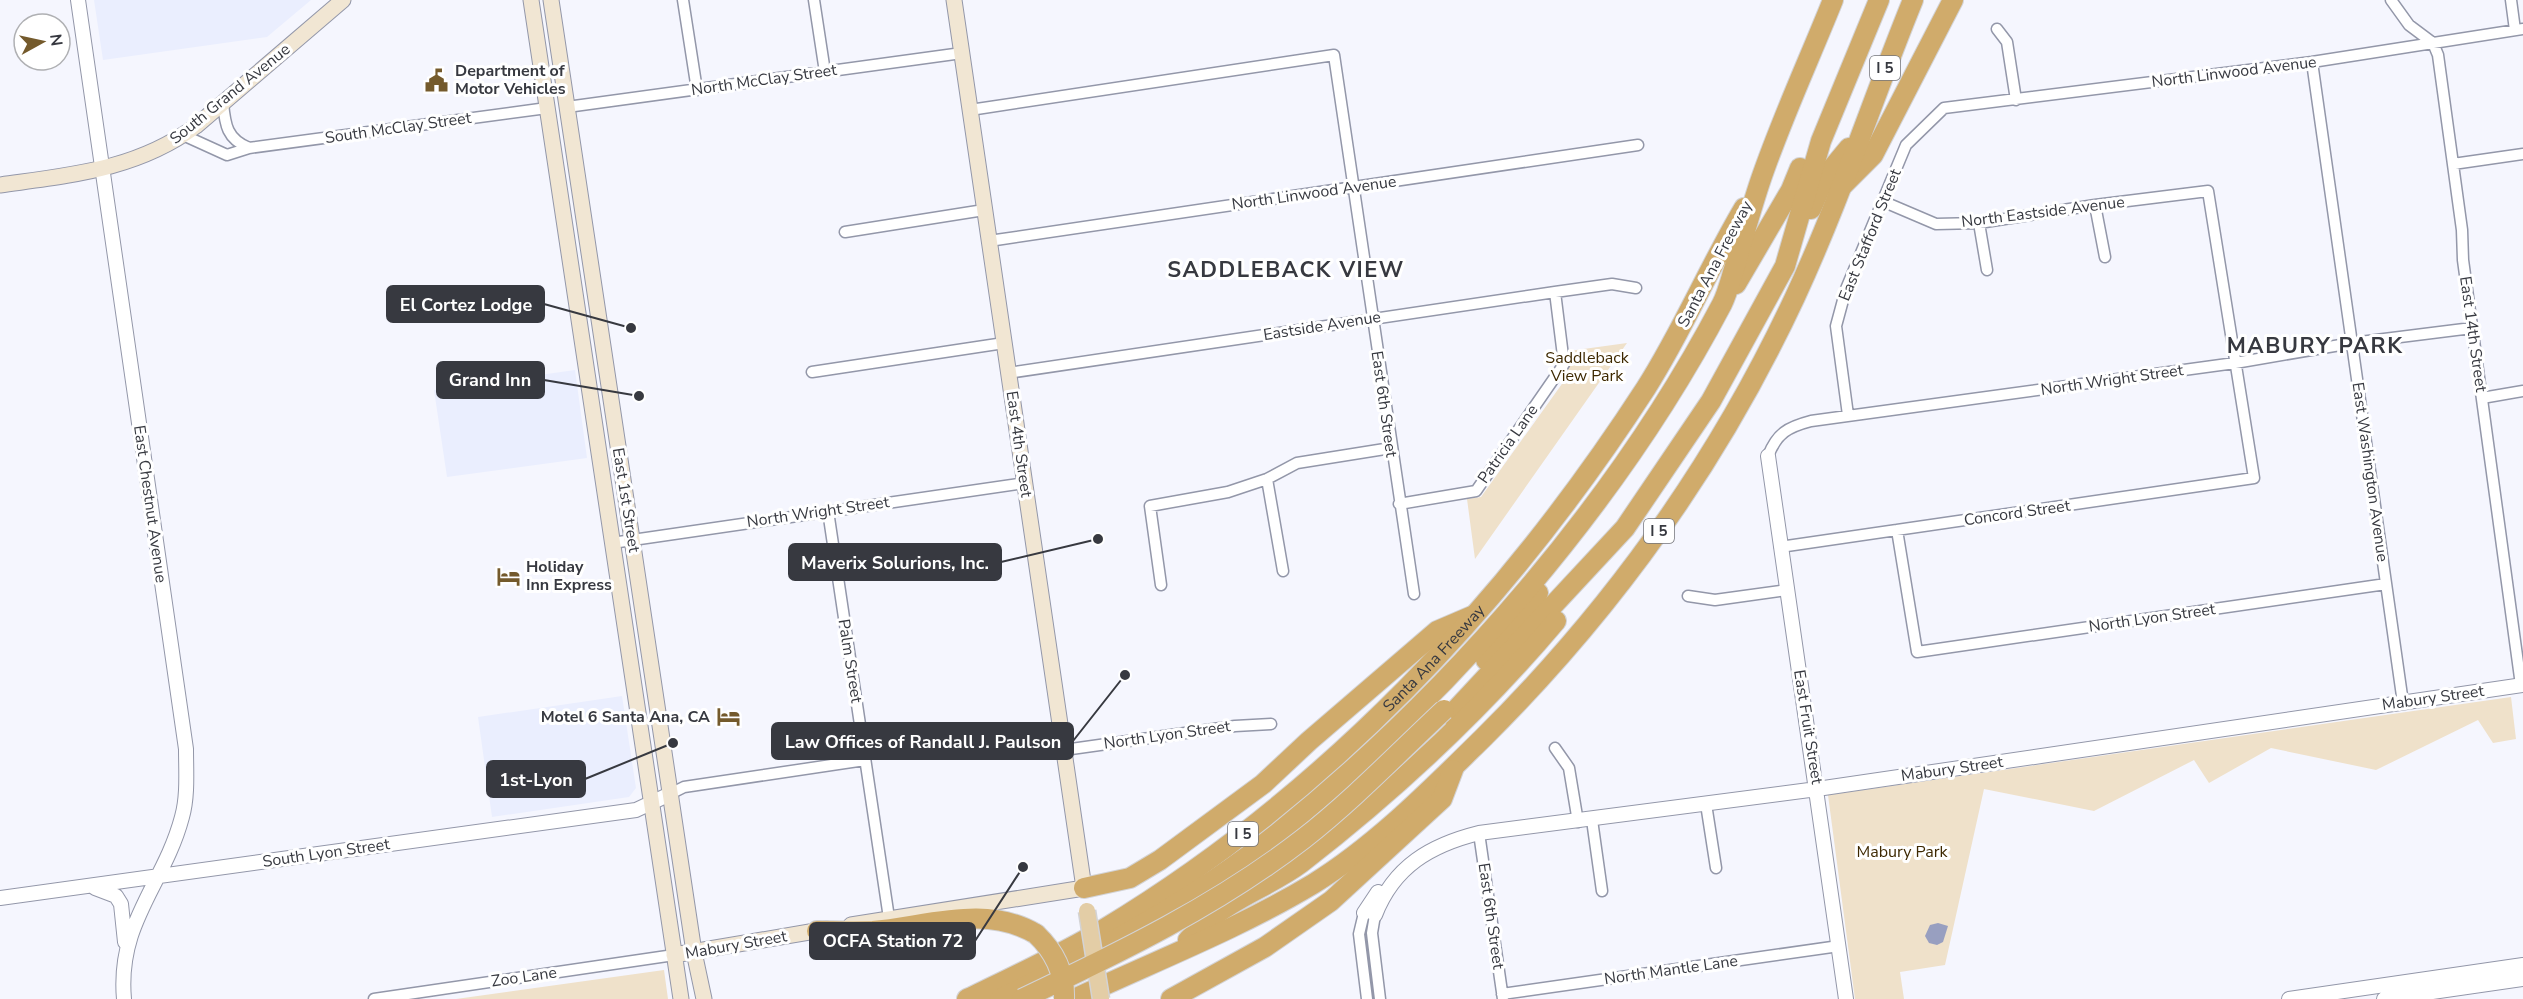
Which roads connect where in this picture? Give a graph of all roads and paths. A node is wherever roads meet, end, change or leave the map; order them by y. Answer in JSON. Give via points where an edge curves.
{"nodes":[{"id":1,"x":78,"y":0,"type":"edge"},
{"id":2,"x":343,"y":0,"type":"edge"},
{"id":3,"x":531,"y":0,"type":"edge"},
{"id":4,"x":551,"y":0,"type":"edge"},
{"id":5,"x":683,"y":0,"type":"edge"},
{"id":6,"x":814,"y":0,"type":"edge"},
{"id":7,"x":954,"y":0,"type":"edge"},
{"id":8,"x":1833,"y":0,"type":"edge"},
{"id":9,"x":1868,"y":0,"type":"edge"},
{"id":10,"x":1878,"y":0,"type":"edge"},
{"id":11,"x":1913,"y":0,"type":"edge"},
{"id":12,"x":1953,"y":0,"type":"edge"},
{"id":13,"x":2391,"y":0,"type":"edge"},
{"id":14,"x":2511,"y":0,"type":"edge"},
{"id":15,"x":1997,"y":29,"type":"dead end"},
{"id":16,"x":2519,"y":30,"type":"edge"},
{"id":17,"x":2433,"y":44,"type":"junction"},
{"id":18,"x":962,"y":53,"type":"junction"},
{"id":19,"x":2312,"y":62,"type":"junction"},
{"id":20,"x":825,"y":72,"type":"junction"},
{"id":21,"x":697,"y":90,"type":"junction"},
{"id":22,"x":2016,"y":100,"type":"junction"},
{"id":23,"x":223,"y":103,"type":"junction"},
{"id":24,"x":567,"y":107,"type":"junction"},
{"id":25,"x":547,"y":108,"type":"junction"},
{"id":26,"x":1944,"y":108,"type":"joint"},
{"id":27,"x":970,"y":110,"type":"junction"},
{"id":28,"x":183,"y":135,"type":"junction"},
{"id":29,"x":1859,"y":136,"type":"junction"},
{"id":30,"x":1638,"y":145,"type":"dead end"},
{"id":31,"x":249,"y":148,"type":"junction"},
{"id":32,"x":2523,"y":154,"type":"edge"},
{"id":33,"x":2453,"y":164,"type":"junction"},
{"id":34,"x":102,"y":168,"type":"junction"},
{"id":35,"x":1761,"y":180,"type":"junction"},
{"id":36,"x":0,"y":185,"type":"edge"},
{"id":37,"x":1353,"y":187,"type":"junction"},
{"id":38,"x":1839,"y":189,"type":"junction"},
{"id":39,"x":579,"y":190,"type":"junction"},
{"id":40,"x":1882,"y":201,"type":"junction"},
{"id":41,"x":2095,"y":205,"type":"junction"},
{"id":42,"x":984,"y":210,"type":"junction"},
{"id":43,"x":1979,"y":223,"type":"junction"},
{"id":44,"x":844,"y":232,"type":"dead end"},
{"id":45,"x":989,"y":242,"type":"junction"},
{"id":46,"x":2104,"y":257,"type":"dead end"},
{"id":47,"x":1785,"y":266,"type":"junction"},
{"id":48,"x":1987,"y":270,"type":"dead end"},
{"id":49,"x":1636,"y":288,"type":"dead end"},
{"id":50,"x":1556,"y":292,"type":"junction"},
{"id":51,"x":1724,"y":300,"type":"junction"},
{"id":52,"x":1371,"y":318,"type":"junction"},
{"id":53,"x":2472,"y":328,"type":"junction"},
{"id":54,"x":1004,"y":343,"type":"junction"},
{"id":55,"x":2352,"y":343,"type":"junction"},
{"id":56,"x":2235,"y":363,"type":"junction"},
{"id":57,"x":812,"y":372,"type":"dead end"},
{"id":58,"x":1008,"y":374,"type":"junction"},
{"id":59,"x":2523,"y":391,"type":"edge"},
{"id":60,"x":2482,"y":398,"type":"junction"},
{"id":61,"x":1848,"y":415,"type":"junction"},
{"id":62,"x":1391,"y":448,"type":"junction"},
{"id":63,"x":1768,"y":456,"type":"joint"},
{"id":64,"x":1267,"y":479,"type":"junction"},
{"id":65,"x":1025,"y":483,"type":"junction"},
{"id":66,"x":1399,"y":504,"type":"junction"},
{"id":67,"x":828,"y":511,"type":"junction"},
{"id":68,"x":1586,"y":518,"type":"junction"},
{"id":69,"x":1625,"y":528,"type":"junction"},
{"id":70,"x":1897,"y":530,"type":"junction"},
{"id":71,"x":632,"y":540,"type":"junction"},
{"id":72,"x":612,"y":543,"type":"junction"},
{"id":73,"x":1780,"y":547,"type":"junction"},
{"id":74,"x":1283,"y":571,"type":"dead end"},
{"id":75,"x":2386,"y":584,"type":"junction"},
{"id":76,"x":1161,"y":585,"type":"dead end"},
{"id":77,"x":1787,"y":590,"type":"junction"},
{"id":78,"x":1414,"y":594,"type":"dead end"},
{"id":79,"x":1688,"y":596,"type":"dead end"},
{"id":80,"x":1477,"y":613,"type":"junction"},
{"id":81,"x":2522,"y":685,"type":"edge"},
{"id":82,"x":2403,"y":703,"type":"junction"},
{"id":83,"x":1447,"y":713,"type":"junction"},
{"id":84,"x":1271,"y":724,"type":"dead end"},
{"id":85,"x":1555,"y":748,"type":"dead end"},
{"id":86,"x":1064,"y":750,"type":"junction"},
{"id":87,"x":865,"y":760,"type":"junction"},
{"id":88,"x":1454,"y":766,"type":"junction"},
{"id":89,"x":1817,"y":789,"type":"junction"},
{"id":90,"x":670,"y":794,"type":"junction"},
{"id":91,"x":651,"y":802,"type":"junction"},
{"id":92,"x":1706,"y":804,"type":"junction"},
{"id":93,"x":1585,"y":821,"type":"junction"},
{"id":94,"x":1479,"y":833,"type":"junction"},
{"id":95,"x":1716,"y":868,"type":"dead end"},
{"id":96,"x":158,"y":876,"type":"junction"},
{"id":97,"x":77,"y":887,"type":"junction"},
{"id":98,"x":1084,"y":888,"type":"junction"},
{"id":99,"x":1602,"y":891,"type":"dead end"},
{"id":100,"x":0,"y":898,"type":"edge"},
{"id":101,"x":1088,"y":911,"type":"dead end"},
{"id":102,"x":1370,"y":914,"type":"junction"},
{"id":103,"x":889,"y":918,"type":"junction"},
{"id":104,"x":816,"y":931,"type":"junction"},
{"id":105,"x":1839,"y":946,"type":"junction"},
{"id":106,"x":1177,"y":951,"type":"junction"},
{"id":107,"x":694,"y":952,"type":"junction"},
{"id":108,"x":126,"y":953,"type":"junction"},
{"id":109,"x":674,"y":956,"type":"junction"},
{"id":110,"x":2523,"y":964,"type":"edge"},
{"id":111,"x":2523,"y":979,"type":"edge"},
{"id":112,"x":2400,"y":982,"type":"junction"},
{"id":113,"x":1503,"y":997,"type":"edge"},
{"id":114,"x":2402,"y":998,"type":"edge"},
{"id":115,"x":124,"y":999,"type":"edge"},
{"id":116,"x":374,"y":999,"type":"edge"},
{"id":117,"x":681,"y":999,"type":"edge"},
{"id":118,"x":704,"y":999,"type":"edge"},
{"id":119,"x":967,"y":999,"type":"edge"},
{"id":120,"x":1000,"y":999,"type":"edge"},
{"id":121,"x":1022,"y":999,"type":"edge"},
{"id":122,"x":1045,"y":999,"type":"edge"},
{"id":123,"x":1064,"y":999,"type":"edge"},
{"id":124,"x":1074,"y":999,"type":"edge"},
{"id":125,"x":1101,"y":999,"type":"edge"},
{"id":126,"x":1171,"y":999,"type":"edge"},
{"id":127,"x":1367,"y":999,"type":"edge"},
{"id":128,"x":1380,"y":999,"type":"edge"},
{"id":129,"x":1846,"y":999,"type":"edge"},
{"id":130,"x":2289,"y":999,"type":"edge"},
{"id":131,"x":2384,"y":999,"type":"edge"}],
"edges":[{"from":1,"to":34,"type":"street","name":"East Chestnut Avenue"},
{"from":2,"to":23,"type":"main road","name":"South Grand Avenue"},
{"from":3,"to":25,"type":"main road","name":"East 1st Street"},
{"from":4,"to":24,"type":"main road","name":"East 1st Street"},
{"from":5,"to":21,"type":"street"},
{"from":6,"to":20,"type":"street"},
{"from":7,"to":18,"type":"main road","name":"East 4th Street"},
{"from":8,"to":35,"type":"highway","name":"Santa Ana Freeway","number":"I 5"},
{"from":9,"to":51,"type":"highway","via":[[1791,190]]},
{"from":10,"to":47,"type":"highway","via":[[1821,141]]},
{"from":11,"to":29,"type":"highway","number":"I 5"},
{"from":12,"to":38,"type":"highway","via":[[1873,155]]},
{"from":13,"to":17,"type":"street","via":[[2409,24]]},
{"from":14,"to":16,"type":"street"},
{"from":15,"to":22,"type":"street","via":[[2007,42]]},
{"from":16,"to":17,"type":"street","name":"North Linwood Avenue"},
{"from":17,"to":19,"type":"street","name":"North Linwood Avenue"},
{"from":17,"to":33,"type":"street","name":"East 14th Street","via":[[2438,55]]},
{"from":18,"to":20,"type":"street","name":"North McClay Street"},
{"from":18,"to":27,"type":"main road","name":"East 4th Street"},
{"from":19,"to":22,"type":"street","name":"North Linwood Avenue"},
{"from":19,"to":55,"type":"street","name":"East Washington Avenue"},
{"from":20,"to":21,"type":"street","name":"North McClay Street"},
{"from":21,"to":24,"type":"street","name":"North McClay Street"},
{"from":22,"to":26,"type":"street","name":"North Linwood Avenue"},
{"from":23,"to":28,"type":"main road","name":"South Grand Avenue"},
{"from":23,"to":31,"type":"street","via":[[229,134],[236,143]]},
{"from":24,"to":39,"type":"main road","name":"East 1st Street"},
{"from":25,"to":31,"type":"street","name":"South McClay Street"},
{"from":25,"to":39,"type":"main road","via":[[561,121]]},
{"from":25,"to":72,"type":"main road","name":"East 1st Street"},
{"from":26,"to":40,"type":"street","name":"East Stafford Street","via":[[1906,145]]},
{"from":27,"to":37,"type":"street","name":"East 6th Street","via":[[1334,55]]},
{"from":27,"to":42,"type":"main road","name":"East 4th Street"},
{"from":28,"to":31,"type":"street","name":"South McClay Street","via":[[227,155]]},
{"from":28,"to":34,"type":"main road","name":"South Grand Avenue","via":[[152,154]]},
{"from":29,"to":38,"type":"highway","number":"I 5"},
{"from":29,"to":47,"type":"highway","number":"I 5","via":[[1825,177]]},
{"from":30,"to":37,"type":"street","name":"North Linwood Avenue"},
{"from":32,"to":33,"type":"street"},
{"from":33,"to":53,"type":"street","name":"East 14th Street"},
{"from":34,"to":36,"type":"main road","name":"South Grand Avenue"},
{"from":34,"to":96,"type":"street","name":"East Chestnut Avenue","via":[[186,749],[183,816]]},
{"from":35,"to":51,"type":"highway","name":"Santa Ana Freeway","number":"I 5"},
{"from":35,"to":80,"type":"highway","name":"Santa Ana Freeway","number":"I 5","via":[[1647,386],[1548,528]]},
{"from":37,"to":45,"type":"street","name":"North Linwood Avenue"},
{"from":37,"to":52,"type":"street","name":"East 6th Street"},
{"from":38,"to":88,"type":"highway","number":"I 5","via":[[1812,259],[1757,375],[1678,505],[1569,646]]},
{"from":39,"to":71,"type":"main road","name":"East 1st Street"},
{"from":40,"to":43,"type":"street","name":"North Eastside Avenue","via":[[1936,224]]},
{"from":40,"to":61,"type":"street","name":"East Stafford Street","via":[[1846,289],[1836,326]]},
{"from":41,"to":43,"type":"street","name":"North Eastside Avenue"},
{"from":41,"to":46,"type":"street"},
{"from":41,"to":56,"type":"street","name":"North Eastside Avenue","via":[[2208,191]]},
{"from":42,"to":44,"type":"street"},
{"from":42,"to":45,"type":"main road","name":"East 4th Street"},
{"from":43,"to":48,"type":"street"},
{"from":45,"to":54,"type":"main road","name":"East 4th Street"},
{"from":47,"to":69,"type":"highway","number":"I 5","via":[[1711,401]]},
{"from":49,"to":50,"type":"street","name":"Eastside Avenue","via":[[1612,284]]},
{"from":50,"to":52,"type":"street","name":"Eastside Avenue"},
{"from":50,"to":66,"type":"street","name":"Patricia Lane","via":[[1564,364],[1476,491]]},
{"from":51,"to":68,"type":"highway","name":"Santa Ana Freeway"},
{"from":52,"to":58,"type":"street","name":"Eastside Avenue"},
{"from":52,"to":62,"type":"street","name":"East 6th Street"},
{"from":53,"to":55,"type":"street","name":"North Wright Street"},
{"from":53,"to":60,"type":"street","name":"East 14th Street"},
{"from":54,"to":57,"type":"street"},
{"from":54,"to":58,"type":"main road","name":"East 4th Street"},
{"from":55,"to":56,"type":"street","name":"North Wright Street"},
{"from":55,"to":75,"type":"street","name":"East Washington Avenue"},
{"from":56,"to":61,"type":"street","name":"North Wright Street"},
{"from":56,"to":70,"type":"street","name":"Concord Street","via":[[2254,478]]},
{"from":58,"to":65,"type":"main road","name":"East 4th Street"},
{"from":59,"to":60,"type":"street"},
{"from":60,"to":81,"type":"street","name":"East 14th Street"},
{"from":61,"to":63,"type":"street","name":"North Wright Street","via":[[1784,430],[1774,440]]},
{"from":62,"to":64,"type":"street","via":[[1296,463]]},
{"from":62,"to":66,"type":"street","name":"East 6th Street"},
{"from":63,"to":73,"type":"street","name":"East Fruit Street"},
{"from":64,"to":74,"type":"street"},
{"from":64,"to":76,"type":"street","via":[[1228,492],[1150,506]]},
{"from":65,"to":67,"type":"street","name":"North Wright Street"},
{"from":65,"to":86,"type":"main road","name":"East 4th Street"},
{"from":66,"to":78,"type":"street"},
{"from":67,"to":71,"type":"street","name":"North Wright Street"},
{"from":67,"to":87,"type":"street","name":"Palm Street"},
{"from":68,"to":83,"type":"highway","via":[[1517,622]]},
{"from":68,"to":120,"type":"highway","name":"Santa Ana Freeway","number":"I 5","via":[[1507,612],[1392,733],[1277,834],[1180,902]]},
{"from":69,"to":83,"type":"highway"},
{"from":69,"to":106,"type":"highway","number":"I 5","via":[[1604,563],[1517,667],[1438,746],[1359,818],[1296,867],[1212,917]]},
{"from":70,"to":73,"type":"street","name":"Concord Street"},
{"from":70,"to":75,"type":"street","name":"North Lyon Street","via":[[1917,652]]},
{"from":71,"to":72,"type":"street","name":"North Wright Street"},
{"from":71,"to":90,"type":"main road","name":"East 1st Street"},
{"from":72,"to":91,"type":"main road","name":"East 1st Street"},
{"from":73,"to":77,"type":"street","name":"East Fruit Street"},
{"from":75,"to":82,"type":"street","name":"East Washington Avenue"},
{"from":77,"to":79,"type":"street","via":[[1715,600]]},
{"from":77,"to":89,"type":"street","name":"East Fruit Street"},
{"from":80,"to":98,"type":"highway","via":[[1437,631],[1263,784],[1160,860],[1130,878]]},
{"from":80,"to":119,"type":"highway","name":"Santa Ana Freeway","number":"I 5","via":[[1408,689],[1347,748],[1217,853],[1103,930]]},
{"from":81,"to":82,"type":"street","name":"Mabury Street"},
{"from":82,"to":89,"type":"street","name":"Mabury Street"},
{"from":83,"to":121,"type":"highway","bridge":true,"via":[[1302,839],[1184,918]]},
{"from":83,"to":122,"type":"highway","bridge":true,"via":[[1381,781],[1255,881],[1116,965]]},
{"from":84,"to":86,"type":"street","name":"North Lyon Street"},
{"from":85,"to":93,"type":"street","via":[[1569,768]]},
{"from":86,"to":98,"type":"main road","name":"East 4th Street"},
{"from":87,"to":90,"type":"street","via":[[684,787]]},
{"from":87,"to":103,"type":"street","name":"Palm Street"},
{"from":88,"to":106,"type":"highway","number":"I 5","via":[[1377,838],[1313,883]]},
{"from":88,"to":126,"type":"highway","via":[[1442,799],[1331,901],[1265,947]]},
{"from":89,"to":92,"type":"street","name":"Mabury Street"},
{"from":89,"to":105,"type":"street","name":"East Fruit Street"},
{"from":90,"to":91,"type":"street"},
{"from":90,"to":107,"type":"main road","name":"East 1st Street"},
{"from":91,"to":96,"type":"street","name":"South Lyon Street","via":[[636,810]]},
{"from":91,"to":109,"type":"main road","name":"East 1st Street"},
{"from":92,"to":93,"type":"street","name":"Mabury Street"},
{"from":92,"to":95,"type":"street"},
{"from":93,"to":94,"type":"street","name":"Mabury Street"},
{"from":93,"to":99,"type":"street"},
{"from":94,"to":102,"type":"street","name":"Mabury Street","via":[[1426,851],[1394,881]]},
{"from":94,"to":113,"type":"street","name":"East 6th Street"},
{"from":96,"to":97,"type":"street","name":"South Lyon Street"},
{"from":96,"to":108,"type":"street","name":"East Chestnut Avenue","via":[[139,910]]},
{"from":97,"to":100,"type":"street","name":"South Lyon Street"},
{"from":97,"to":108,"type":"street","via":[[101,889],[116,896],[121,904]]},
{"from":98,"to":103,"type":"main road","name":"Mabury Street"},
{"from":101,"to":125,"type":"main road","bridge":true},
{"from":102,"to":127,"type":"street","via":[[1359,934]]},
{"from":102,"to":128,"type":"street"},
{"from":103,"to":104,"type":"main road","name":"Mabury Street"},
{"from":104,"to":107,"type":"main road","name":"Mabury Street"},
{"from":104,"to":123,"type":"highway","bridge":true,"via":[[870,931],[983,916],[1010,921],[1036,934],[1047,945],[1064,976]]},
{"from":105,"to":113,"type":"street","name":"North Mantle Lane"},
{"from":105,"to":129,"type":"street","name":"East Fruit Street"},
{"from":106,"to":124,"type":"highway","number":"I 5"},
{"from":107,"to":109,"type":"main road","name":"Mabury Street"},
{"from":107,"to":118,"type":"main road","name":"East 1st Street"},
{"from":108,"to":115,"type":"street","name":"East Chestnut Avenue"},
{"from":109,"to":116,"type":"street","name":"Zoo Lane"},
{"from":109,"to":117,"type":"main road","name":"East 1st Street"},
{"from":110,"to":112,"type":"street"},
{"from":111,"to":114,"type":"street"},
{"from":112,"to":114,"type":"street"},
{"from":112,"to":130,"type":"street"},
{"from":114,"to":131,"type":"street"}]}
